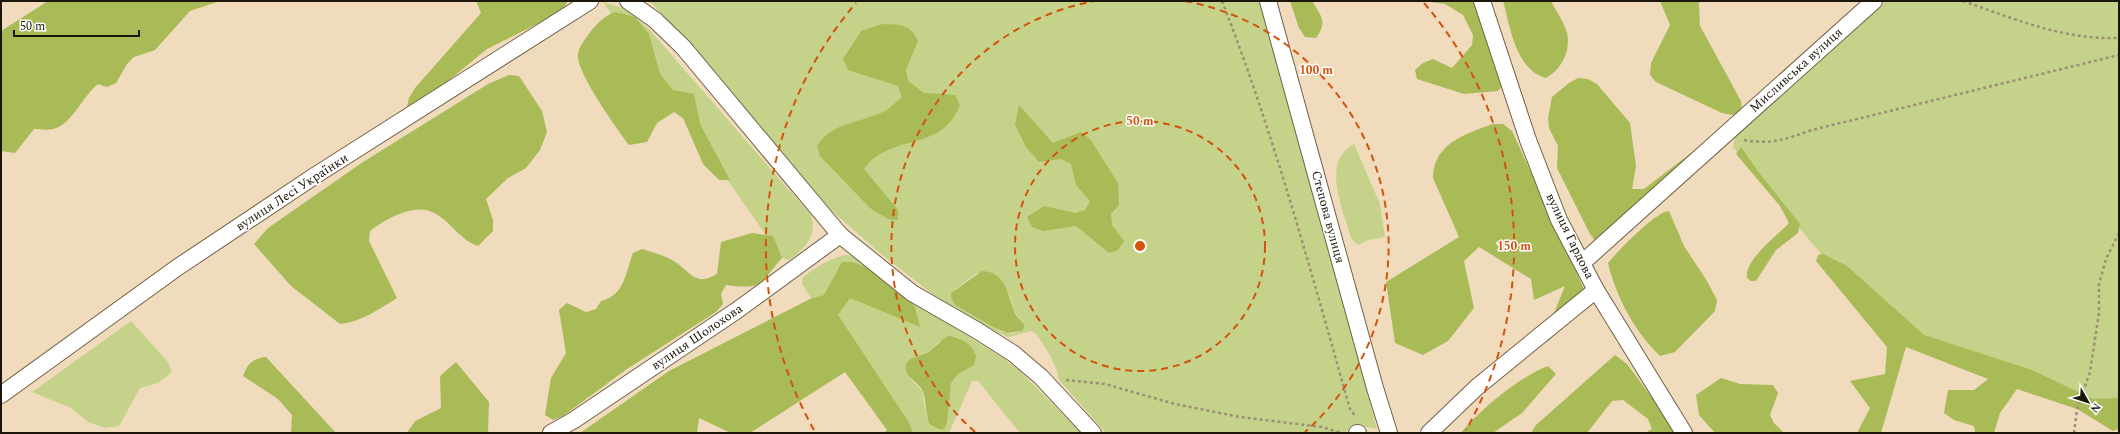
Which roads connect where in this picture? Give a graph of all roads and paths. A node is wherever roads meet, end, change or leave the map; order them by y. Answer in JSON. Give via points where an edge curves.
{"nodes":[{"id":1,"x":590,"y":1,"type":"edge"},
{"id":2,"x":628,"y":1,"type":"edge"},
{"id":3,"x":1222,"y":1,"type":"edge"},
{"id":4,"x":1268,"y":1,"type":"edge"},
{"id":5,"x":1482,"y":1,"type":"edge"},
{"id":6,"x":1874,"y":1,"type":"edge"},
{"id":7,"x":1964,"y":1,"type":"edge"},
{"id":8,"x":2119,"y":38,"type":"edge"},
{"id":9,"x":2119,"y":55,"type":"edge"},
{"id":10,"x":1719,"y":139,"type":"junction"},
{"id":11,"x":2119,"y":233,"type":"edge"},
{"id":12,"x":840,"y":235,"type":"junction"},
{"id":13,"x":1582,"y":263,"type":"junction"},
{"id":14,"x":1596,"y":290,"type":"junction"},
{"id":15,"x":1042,"y":377,"type":"junction"},
{"id":16,"x":1,"y":395,"type":"edge"},
{"id":17,"x":1358,"y":429,"type":"edge"},
{"id":18,"x":551,"y":433,"type":"edge"},
{"id":19,"x":1093,"y":433,"type":"edge"},
{"id":20,"x":1341,"y":433,"type":"edge"},
{"id":21,"x":1390,"y":433,"type":"edge"},
{"id":22,"x":1429,"y":433,"type":"edge"},
{"id":23,"x":1684,"y":433,"type":"edge"},
{"id":24,"x":2074,"y":433,"type":"edge"}],
"edges":[{"from":1,"to":16,"type":"street","name":"вулиця Лесі Українки","via":[[316,175],[178,267]]},
{"from":2,"to":12,"type":"street","via":[[655,20],[683,47]]},
{"from":3,"to":17,"type":"path","via":[[1281,169]]},
{"from":4,"to":21,"type":"street","name":"Степова вулиця","via":[[1374,388]]},
{"from":5,"to":13,"type":"street","name":"вулиця Гардова","via":[[1528,140],[1559,220]]},
{"from":6,"to":10,"type":"street","name":"Мисливська вулиця"},
{"from":7,"to":8,"type":"path","via":[[2041,29],[2072,36]]},
{"from":9,"to":10,"type":"path","via":[[1812,130],[1778,142]]},
{"from":10,"to":13,"type":"street","name":"Мисливська вулиця"},
{"from":11,"to":24,"type":"path","via":[[2106,259],[2099,284],[2099,313],[2090,372],[2077,409]]},
{"from":12,"to":15,"type":"street","via":[[912,294],[978,331],[1014,354]]},
{"from":12,"to":18,"type":"street","name":"вулиця Шолохова","via":[[736,311]]},
{"from":13,"to":14,"type":"street","name":"вулиця Гардова"},
{"from":14,"to":22,"type":"street","via":[[1477,387]]},
{"from":14,"to":23,"type":"street","name":"вулиця Гардова"},
{"from":15,"to":19,"type":"street"},
{"from":15,"to":20,"type":"path","via":[[1104,384],[1176,404],[1322,427]]}]}
